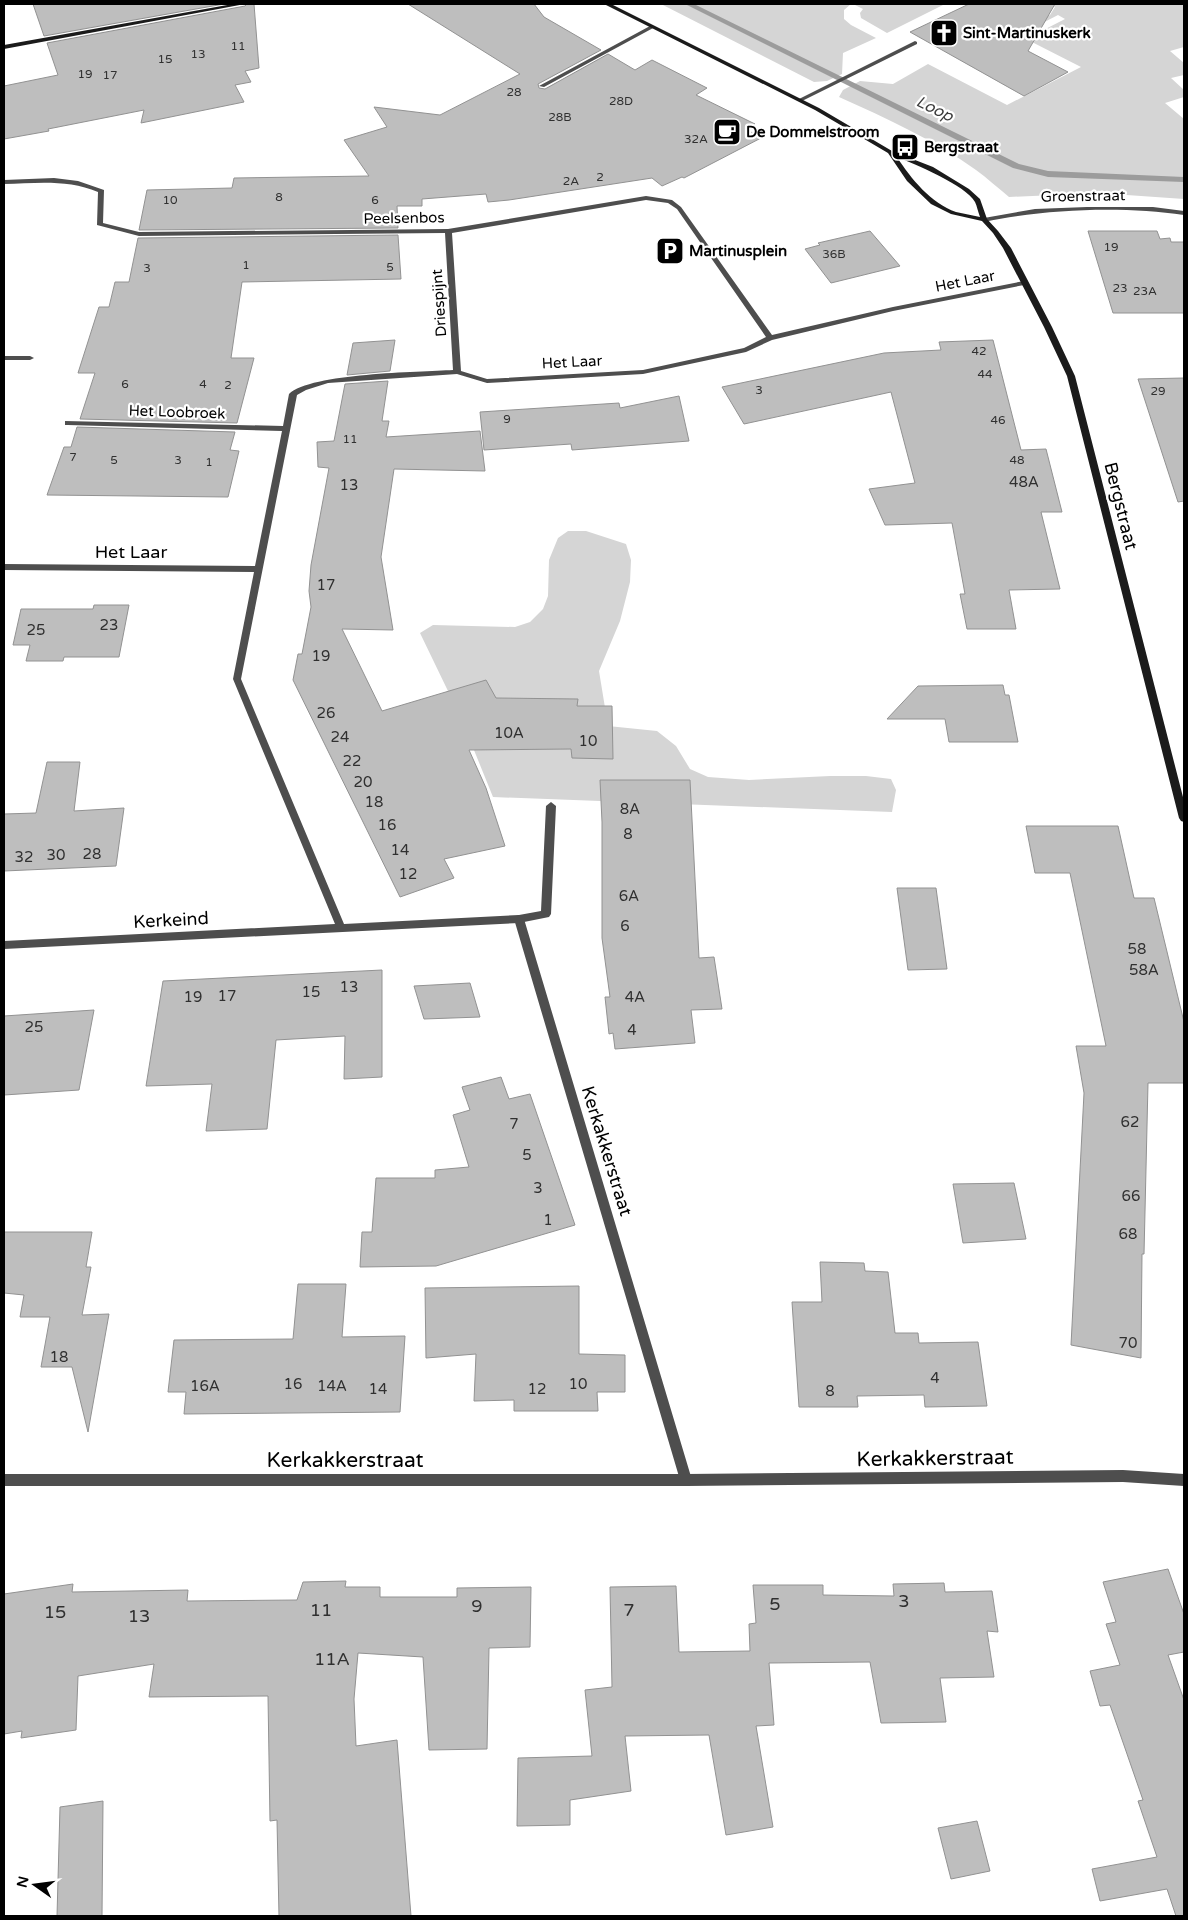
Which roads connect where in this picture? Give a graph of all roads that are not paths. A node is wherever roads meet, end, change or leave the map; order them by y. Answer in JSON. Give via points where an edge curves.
{"nodes":[{"id":1,"x":242,"y":4,"type":"edge"},
{"id":2,"x":607,"y":4,"type":"edge"},
{"id":3,"x":652,"y":27,"type":"junction"},
{"id":4,"x":915,"y":43,"type":"dead end"},
{"id":5,"x":4,"y":47,"type":"edge"},
{"id":6,"x":542,"y":86,"type":"dead end"},
{"id":7,"x":800,"y":100,"type":"junction"},
{"id":8,"x":890,"y":152,"type":"junction"},
{"id":9,"x":4,"y":182,"type":"edge"},
{"id":10,"x":1184,"y":213,"type":"edge"},
{"id":11,"x":984,"y":220,"type":"junction"},
{"id":12,"x":448,"y":231,"type":"junction"},
{"id":13,"x":1024,"y":283,"type":"junction"},
{"id":14,"x":770,"y":338,"type":"junction"},
{"id":15,"x":4,"y":358,"type":"edge"},
{"id":16,"x":30,"y":358,"type":"dead end"},
{"id":17,"x":457,"y":372,"type":"junction"},
{"id":18,"x":68,"y":423,"type":"dead end"},
{"id":19,"x":285,"y":429,"type":"junction"},
{"id":20,"x":4,"y":568,"type":"edge"},
{"id":21,"x":258,"y":569,"type":"junction"},
{"id":22,"x":551,"y":806,"type":"dead end"},
{"id":23,"x":1184,"y":818,"type":"edge"},
{"id":24,"x":520,"y":919,"type":"junction"},
{"id":25,"x":341,"y":928,"type":"junction"},
{"id":26,"x":4,"y":945,"type":"edge"},
{"id":27,"x":4,"y":1480,"type":"edge"},
{"id":28,"x":686,"y":1480,"type":"junction"},
{"id":29,"x":1184,"y":1480,"type":"edge"}],
"edges":[{"from":1,"to":5,"type":"street"},
{"from":2,"to":3,"type":"street","name":"Bergstraat"},
{"from":3,"to":6,"type":"street"},
{"from":3,"to":7,"type":"street","name":"Bergstraat"},
{"from":4,"to":7,"type":"street"},
{"from":7,"to":8,"type":"street","name":"Bergstraat"},
{"from":8,"to":11,"type":"street","name":"Bergstraat","via":[[903,173],[933,201],[953,213]]},
{"from":8,"to":11,"type":"street","name":"Bergstraat","via":[[931,168],[967,190],[978,200]]},
{"from":9,"to":12,"type":"street","name":"Peelsenbos","via":[[64,180],[87,183],[102,191],[99,224],[139,234]]},
{"from":10,"to":11,"type":"street","name":"Groenstraat","via":[[1087,208],[1015,212]]},
{"from":11,"to":13,"type":"street","name":"Bergstraat","via":[[1007,248]]},
{"from":12,"to":14,"type":"street","name":"Peelsenbos","via":[[646,198],[670,201],[679,208]]},
{"from":12,"to":17,"type":"street","name":"Driespijnt"},
{"from":13,"to":14,"type":"street","name":"Het Laar"},
{"from":13,"to":23,"type":"street","name":"Bergstraat","via":[[1071,376]]},
{"from":14,"to":17,"type":"street","name":"Het Laar","via":[[746,350],[643,372],[488,381]]},
{"from":15,"to":16,"type":"street"},
{"from":17,"to":19,"type":"street","name":"Het Laar","via":[[328,381],[303,388],[292,394]]},
{"from":18,"to":19,"type":"street","name":"Het Loobroek"},
{"from":19,"to":21,"type":"street","name":"Het Laar"},
{"from":20,"to":21,"type":"street","name":"Het Laar"},
{"from":21,"to":25,"type":"street","name":"Het Laar","via":[[237,679]]},
{"from":22,"to":24,"type":"street","name":"Kerkeind","via":[[546,914]]},
{"from":24,"to":25,"type":"street","name":"Kerkeind"},
{"from":24,"to":28,"type":"street","name":"Kerkakkerstraat"},
{"from":25,"to":26,"type":"street","name":"Kerkeind"},
{"from":27,"to":28,"type":"street","name":"Kerkakkerstraat"},
{"from":28,"to":29,"type":"street","name":"Kerkakkerstraat","via":[[1123,1476]]}]}
